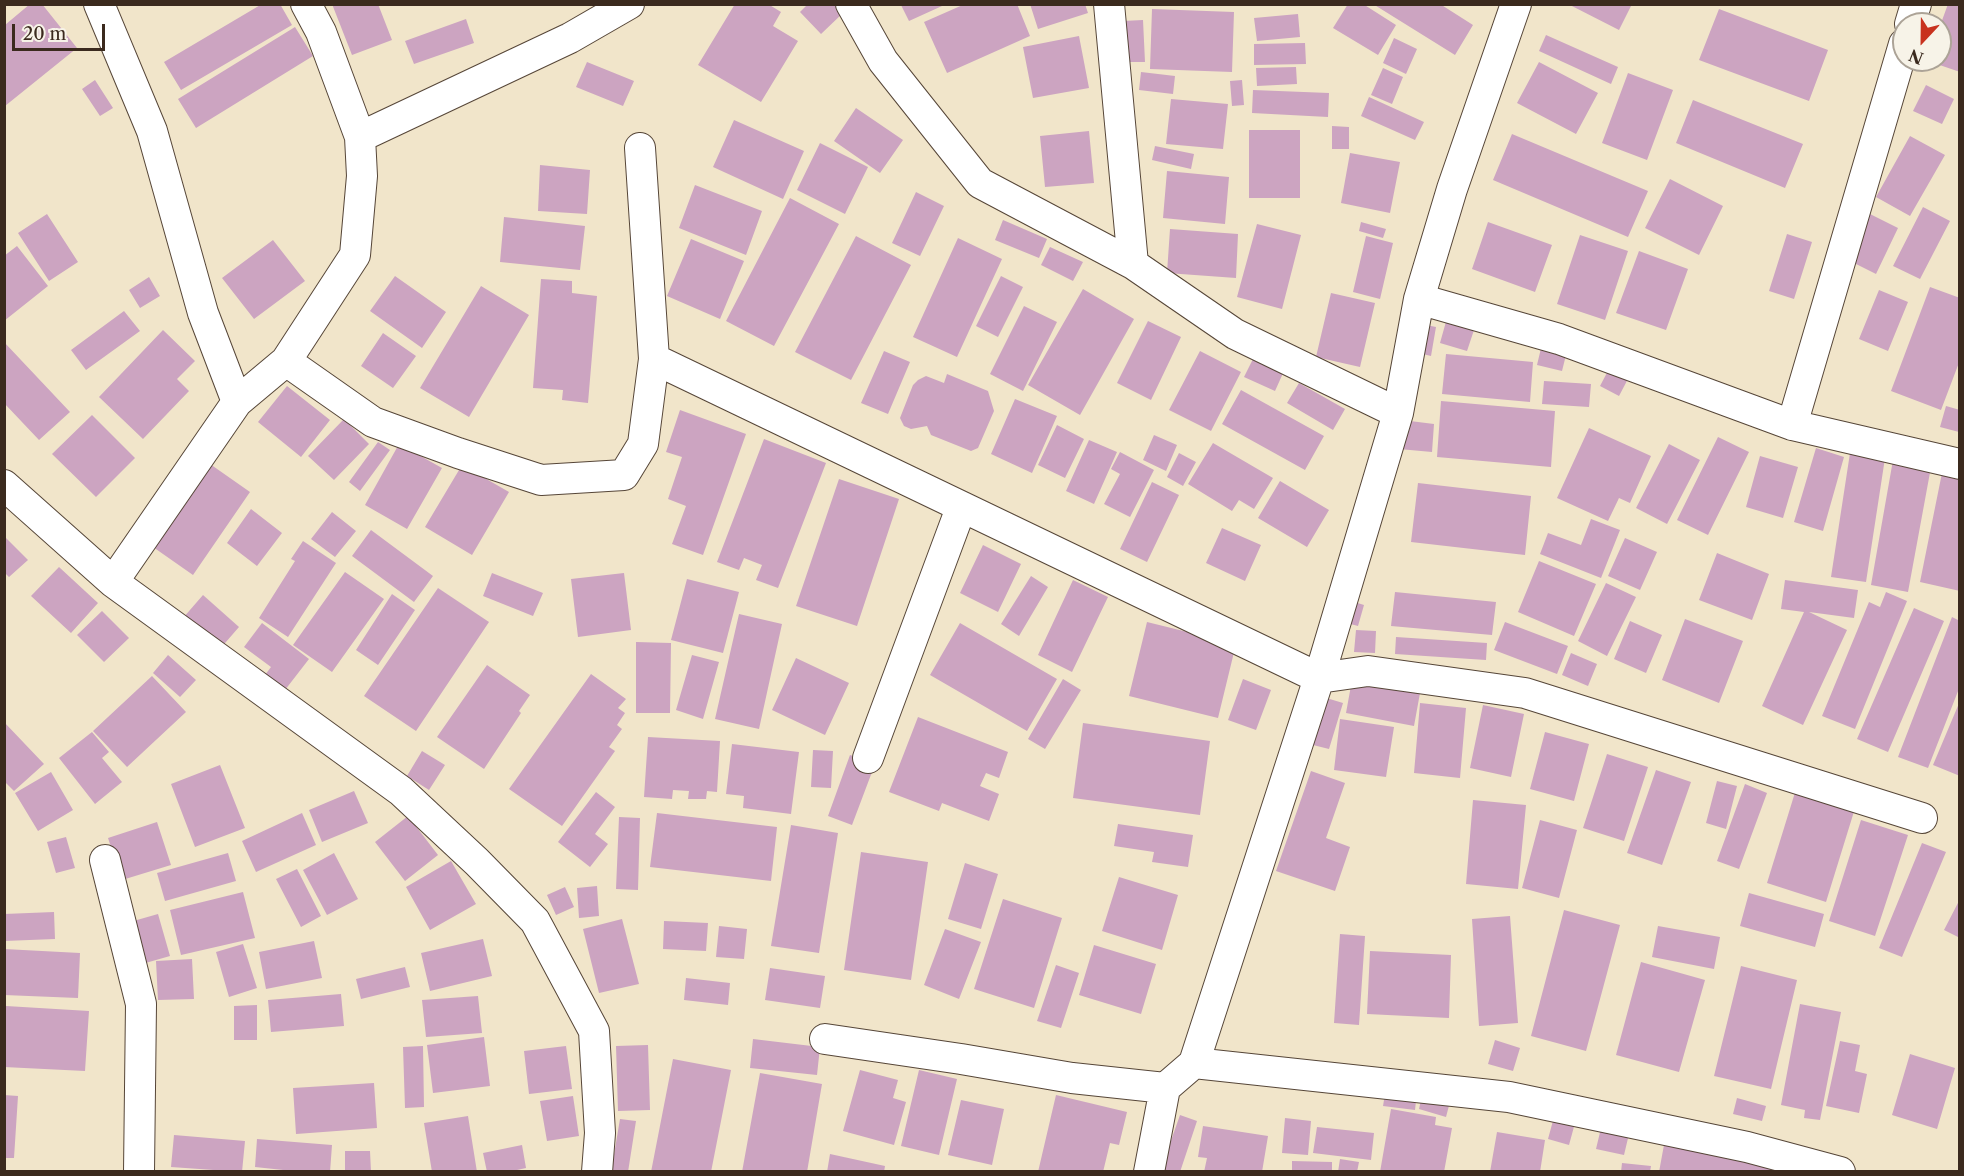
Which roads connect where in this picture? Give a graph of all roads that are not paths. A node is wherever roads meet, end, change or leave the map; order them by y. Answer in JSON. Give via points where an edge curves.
{"nodes":[{"id":1,"x":99,"y":4,"type":"edge"},
{"id":2,"x":306,"y":4,"type":"edge"},
{"id":3,"x":629,"y":4,"type":"edge"},
{"id":4,"x":851,"y":4,"type":"edge"},
{"id":5,"x":1109,"y":4,"type":"edge"},
{"id":6,"x":1516,"y":4,"type":"edge"},
{"id":7,"x":1896,"y":72,"type":"edge"},
{"id":8,"x":360,"y":137,"type":"junction"},
{"id":9,"x":640,"y":148,"type":"dead end"},
{"id":10,"x":1133,"y":264,"type":"junction"},
{"id":11,"x":1419,"y":299,"type":"junction"},
{"id":12,"x":654,"y":359,"type":"junction"},
{"id":13,"x":286,"y":361,"type":"junction"},
{"id":14,"x":237,"y":402,"type":"junction"},
{"id":15,"x":1398,"y":413,"type":"junction"},
{"id":16,"x":1792,"y":425,"type":"junction"},
{"id":17,"x":1959,"y":465,"type":"edge"},
{"id":18,"x":4,"y":485,"type":"edge"},
{"id":19,"x":961,"y":508,"type":"junction"},
{"id":20,"x":113,"y":582,"type":"junction"},
{"id":21,"x":1319,"y":678,"type":"junction"},
{"id":22,"x":868,"y":758,"type":"dead end"},
{"id":23,"x":1922,"y":818,"type":"dead end"},
{"id":24,"x":105,"y":861,"type":"dead end"},
{"id":25,"x":825,"y":1039,"type":"dead end"},
{"id":26,"x":1194,"y":1063,"type":"junction"},
{"id":27,"x":1165,"y":1088,"type":"junction"},
{"id":28,"x":139,"y":1172,"type":"edge"},
{"id":29,"x":597,"y":1172,"type":"edge"},
{"id":30,"x":1149,"y":1172,"type":"edge"},
{"id":31,"x":1840,"y":1172,"type":"edge"}],
"edges":[{"from":1,"to":14,"type":"street","via":[[152,130],[203,313]]},
{"from":2,"to":8,"type":"street","via":[[321,32]]},
{"from":3,"to":8,"type":"street","via":[[570,38]]},
{"from":4,"to":10,"type":"street","via":[[883,61],[980,183]]},
{"from":5,"to":10,"type":"street"},
{"from":6,"to":11,"type":"street","via":[[1452,189]]},
{"from":7,"to":16,"type":"street"},
{"from":8,"to":13,"type":"street","via":[[362,176],[355,255]]},
{"from":9,"to":12,"type":"street"},
{"from":10,"to":15,"type":"street","via":[[1235,334]]},
{"from":11,"to":15,"type":"street"},
{"from":11,"to":16,"type":"street","via":[[1559,339]]},
{"from":12,"to":13,"type":"street","via":[[643,444],[624,475],[541,480],[373,422]]},
{"from":12,"to":19,"type":"street"},
{"from":13,"to":14,"type":"street"},
{"from":14,"to":20,"type":"street"},
{"from":15,"to":21,"type":"street"},
{"from":16,"to":17,"type":"street"},
{"from":18,"to":20,"type":"street"},
{"from":19,"to":21,"type":"street"},
{"from":19,"to":22,"type":"street"},
{"from":20,"to":29,"type":"street","via":[[401,791],[535,921],[594,1031],[600,1133]]},
{"from":21,"to":23,"type":"street","via":[[1368,672],[1525,693]]},
{"from":21,"to":26,"type":"street"},
{"from":24,"to":28,"type":"street","via":[[141,1004]]},
{"from":25,"to":27,"type":"street","via":[[1072,1078]]},
{"from":26,"to":27,"type":"street"},
{"from":26,"to":31,"type":"street","via":[[1509,1097],[1747,1147]]},
{"from":27,"to":30,"type":"street"}]}
